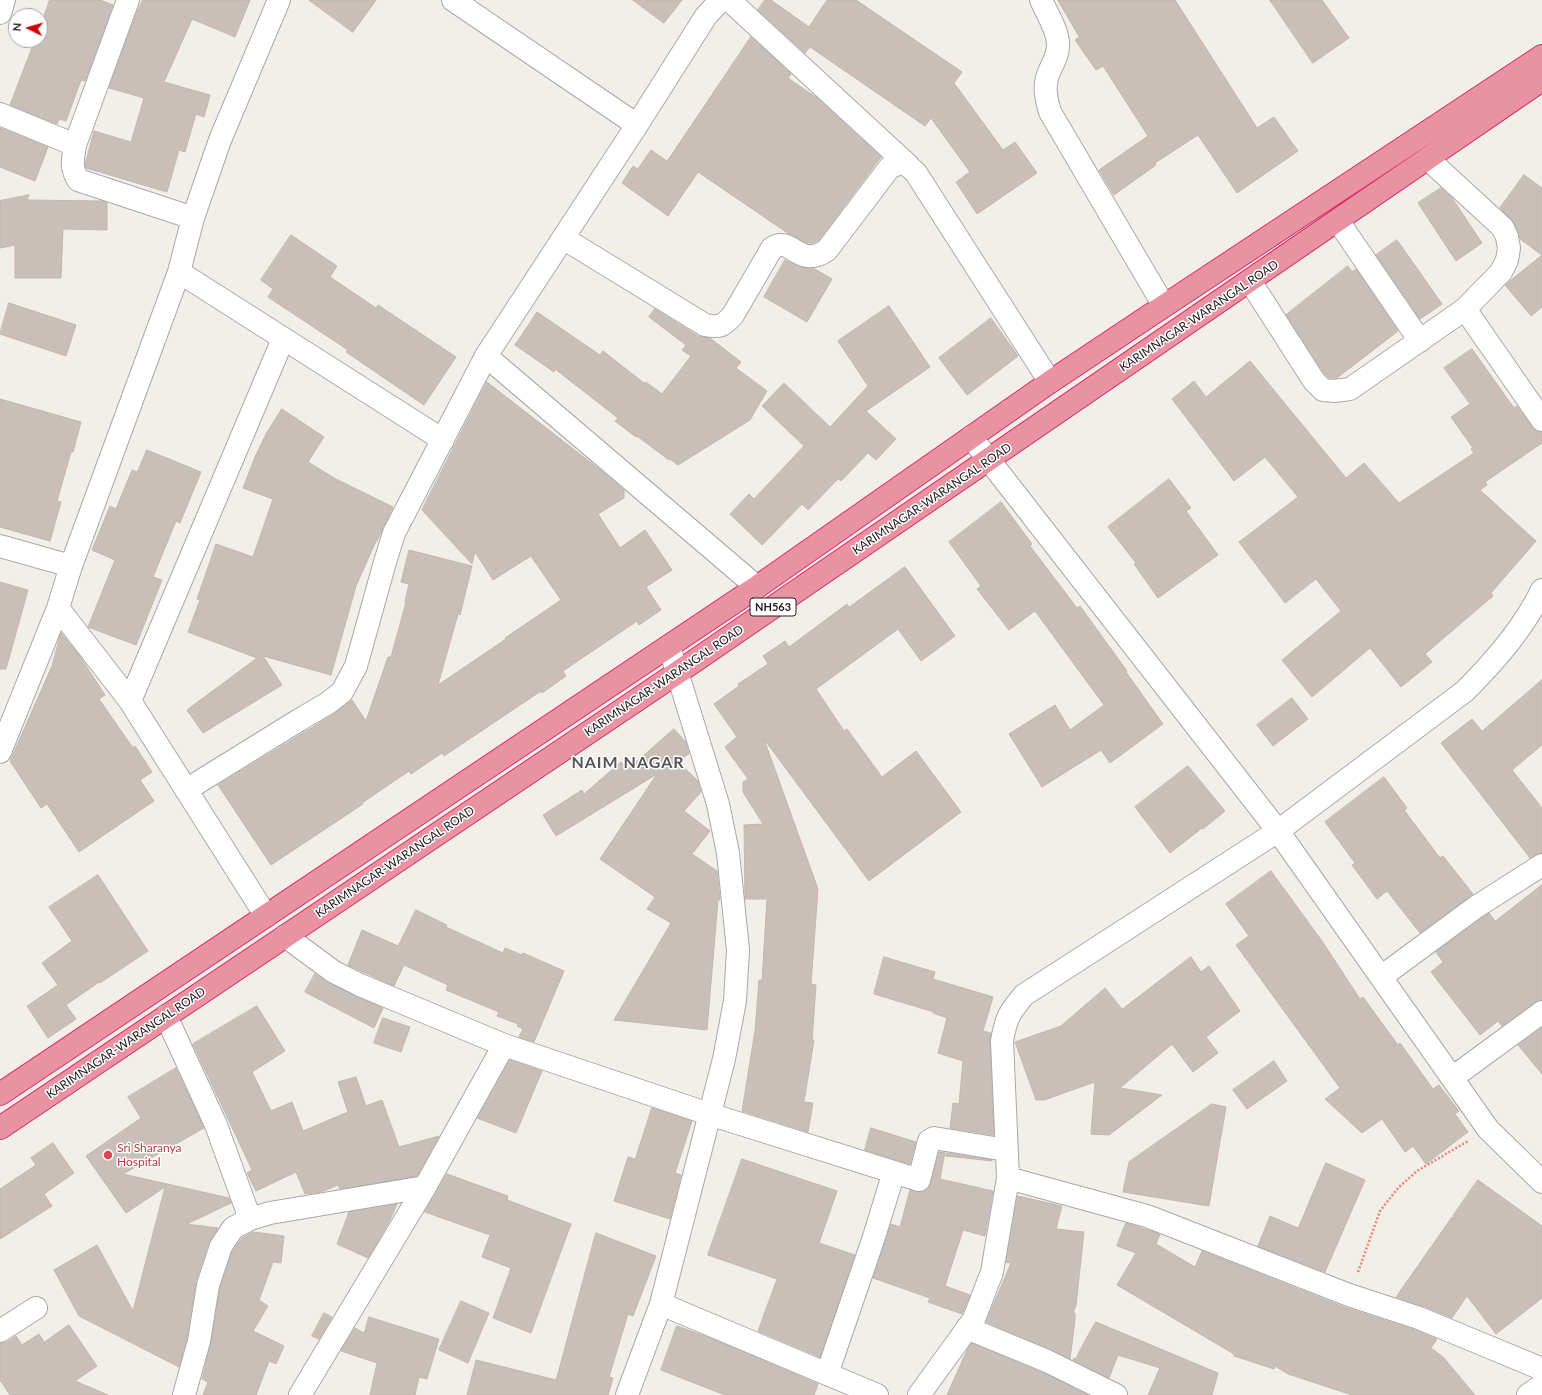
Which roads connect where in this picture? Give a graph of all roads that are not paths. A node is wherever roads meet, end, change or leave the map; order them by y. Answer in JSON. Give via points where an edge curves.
{"nodes":[{"id":1,"x":4,"y":0,"type":"edge"},
{"id":2,"x":128,"y":0,"type":"edge"},
{"id":3,"x":279,"y":0,"type":"edge"},
{"id":4,"x":452,"y":0,"type":"edge"},
{"id":5,"x":720,"y":0,"type":"edge"},
{"id":6,"x":730,"y":0,"type":"edge"},
{"id":7,"x":1041,"y":0,"type":"edge"},
{"id":8,"x":0,"y":13,"type":"edge"},
{"id":9,"x":1542,"y":56,"type":"edge"},
{"id":10,"x":1542,"y":80,"type":"edge"},
{"id":11,"x":0,"y":114,"type":"edge"},
{"id":12,"x":637,"y":125,"type":"junction"},
{"id":13,"x":76,"y":145,"type":"junction"},
{"id":14,"x":1428,"y":159,"type":"junction"},
{"id":15,"x":908,"y":165,"type":"junction"},
{"id":16,"x":193,"y":218,"type":"junction"},
{"id":17,"x":1338,"y":220,"type":"junction"},
{"id":18,"x":563,"y":238,"type":"junction"},
{"id":19,"x":178,"y":272,"type":"junction"},
{"id":20,"x":1250,"y":280,"type":"junction"},
{"id":21,"x":1164,"y":306,"type":"junction"},
{"id":22,"x":1465,"y":309,"type":"junction"},
{"id":23,"x":283,"y":339,"type":"junction"},
{"id":24,"x":1420,"y":340,"type":"junction"},
{"id":25,"x":486,"y":356,"type":"junction"},
{"id":26,"x":1050,"y":382,"type":"junction"},
{"id":27,"x":1542,"y":420,"type":"edge"},
{"id":28,"x":971,"y":437,"type":"junction"},
{"id":29,"x":443,"y":440,"type":"junction"},
{"id":30,"x":988,"y":460,"type":"junction"},
{"id":31,"x":0,"y":546,"type":"edge"},
{"id":32,"x":72,"y":566,"type":"junction"},
{"id":33,"x":757,"y":587,"type":"junction"},
{"id":34,"x":1542,"y":590,"type":"edge"},
{"id":35,"x":58,"y":608,"type":"junction"},
{"id":36,"x":669,"y":646,"type":"junction"},
{"id":37,"x":677,"y":673,"type":"junction"},
{"id":38,"x":130,"y":701,"type":"junction"},
{"id":39,"x":0,"y":752,"type":"edge"},
{"id":40,"x":186,"y":790,"type":"junction"},
{"id":41,"x":1278,"y":831,"type":"junction"},
{"id":42,"x":1542,"y":865,"type":"edge"},
{"id":43,"x":266,"y":916,"type":"junction"},
{"id":44,"x":285,"y":936,"type":"junction"},
{"id":45,"x":1381,"y":977,"type":"junction"},
{"id":46,"x":1542,"y":1012,"type":"edge"},
{"id":47,"x":166,"y":1016,"type":"junction"},
{"id":48,"x":504,"y":1045,"type":"junction"},
{"id":49,"x":1452,"y":1078,"type":"junction"},
{"id":50,"x":0,"y":1094,"type":"edge"},
{"id":51,"x":709,"y":1114,"type":"junction"},
{"id":52,"x":0,"y":1128,"type":"edge"},
{"id":53,"x":1006,"y":1150,"type":"junction"},
{"id":54,"x":894,"y":1172,"type":"junction"},
{"id":55,"x":1008,"y":1178,"type":"junction"},
{"id":56,"x":1542,"y":1182,"type":"edge"},
{"id":57,"x":425,"y":1188,"type":"junction"},
{"id":58,"x":250,"y":1218,"type":"junction"},
{"id":59,"x":661,"y":1304,"type":"junction"},
{"id":60,"x":36,"y":1308,"type":"dead end"},
{"id":61,"x":967,"y":1328,"type":"junction"},
{"id":62,"x":0,"y":1331,"type":"edge"},
{"id":63,"x":1542,"y":1370,"type":"edge"},
{"id":64,"x":827,"y":1374,"type":"junction"},
{"id":65,"x":1542,"y":1385,"type":"edge"},
{"id":66,"x":184,"y":1395,"type":"edge"},
{"id":67,"x":300,"y":1395,"type":"edge"},
{"id":68,"x":627,"y":1395,"type":"edge"},
{"id":69,"x":877,"y":1395,"type":"edge"},
{"id":70,"x":919,"y":1395,"type":"edge"},
{"id":71,"x":1114,"y":1395,"type":"edge"},
{"id":72,"x":1528,"y":1395,"type":"edge"}],
"edges":[{"from":1,"to":8,"type":"street"},
{"from":2,"to":13,"type":"street"},
{"from":3,"to":16,"type":"street","via":[[220,140]]},
{"from":4,"to":12,"type":"street"},
{"from":5,"to":12,"type":"street","via":[[706,16]]},
{"from":6,"to":15,"type":"street"},
{"from":7,"to":21,"type":"street","via":[[1057,33],[1058,45],[1045,86],[1050,112]]},
{"from":9,"to":21,"type":"highway","number":"NH563"},
{"from":10,"to":14,"type":"highway","name":"KARIMNAGAR-WARANGAL ROAD","number":"NH563"},
{"from":11,"to":13,"type":"street"},
{"from":12,"to":18,"type":"street"},
{"from":13,"to":16,"type":"street","via":[[72,160],[73,171],[78,180]]},
{"from":14,"to":17,"type":"highway","name":"KARIMNAGAR-WARANGAL ROAD","number":"NH563"},
{"from":14,"to":22,"type":"street","via":[[1503,228],[1507,237],[1507,260],[1501,272]]},
{"from":15,"to":18,"type":"street","via":[[900,163],[890,167],[827,250],[819,256],[810,257],[784,245],[772,248],[733,315],[725,324],[715,327],[705,325]]},
{"from":15,"to":26,"type":"street","via":[[916,173]]},
{"from":16,"to":19,"type":"street"},
{"from":17,"to":20,"type":"highway","name":"KARIMNAGAR-WARANGAL ROAD","number":"NH563"},
{"from":17,"to":24,"type":"street"},
{"from":18,"to":25,"type":"street"},
{"from":19,"to":23,"type":"street"},
{"from":19,"to":32,"type":"street"},
{"from":20,"to":24,"type":"street","via":[[1314,381],[1323,390],[1350,389]]},
{"from":20,"to":30,"type":"highway","name":"KARIMNAGAR-WARANGAL ROAD","number":"NH563"},
{"from":21,"to":26,"type":"highway","number":"NH563"},
{"from":22,"to":24,"type":"street"},
{"from":22,"to":27,"type":"street"},
{"from":23,"to":29,"type":"street"},
{"from":23,"to":38,"type":"street"},
{"from":25,"to":29,"type":"street"},
{"from":25,"to":33,"type":"street"},
{"from":26,"to":28,"type":"highway","number":"NH563"},
{"from":28,"to":30,"type":"street"},
{"from":28,"to":33,"type":"highway","number":"NH563"},
{"from":29,"to":40,"type":"street","via":[[394,533],[356,666],[342,692]]},
{"from":30,"to":37,"type":"highway","name":"KARIMNAGAR-WARANGAL ROAD","number":"NH563"},
{"from":30,"to":41,"type":"street"},
{"from":31,"to":32,"type":"street"},
{"from":32,"to":35,"type":"street"},
{"from":33,"to":36,"type":"highway","number":"NH563"},
{"from":34,"to":41,"type":"street","via":[[1513,637],[1465,691]]},
{"from":35,"to":38,"type":"street"},
{"from":35,"to":39,"type":"street"},
{"from":36,"to":37,"type":"street"},
{"from":36,"to":43,"type":"highway","number":"NH563"},
{"from":37,"to":44,"type":"highway","name":"KARIMNAGAR-WARANGAL ROAD","number":"NH563"},
{"from":37,"to":51,"type":"street","via":[[718,804],[728,853],[738,950],[735,1001],[724,1059]]},
{"from":38,"to":40,"type":"street"},
{"from":40,"to":43,"type":"street"},
{"from":41,"to":45,"type":"street"},
{"from":41,"to":53,"type":"street","via":[[1024,995],[1009,1013],[1002,1041]]},
{"from":42,"to":45,"type":"street","via":[[1476,906]]},
{"from":43,"to":50,"type":"highway","number":"NH563"},
{"from":44,"to":47,"type":"highway","name":"KARIMNAGAR-WARANGAL ROAD","number":"NH563"},
{"from":44,"to":48,"type":"street","via":[[334,972],[360,985]]},
{"from":45,"to":49,"type":"street"},
{"from":46,"to":49,"type":"street"},
{"from":47,"to":52,"type":"highway","name":"KARIMNAGAR-WARANGAL ROAD","number":"NH563"},
{"from":47,"to":58,"type":"street","via":[[216,1125]]},
{"from":48,"to":51,"type":"street"},
{"from":48,"to":57,"type":"street"},
{"from":49,"to":56,"type":"street","via":[[1488,1128]]},
{"from":51,"to":54,"type":"street"},
{"from":51,"to":59,"type":"street"},
{"from":53,"to":54,"type":"street","via":[[934,1138],[929,1141],[919,1180]]},
{"from":53,"to":55,"type":"street"},
{"from":54,"to":64,"type":"street"},
{"from":55,"to":61,"type":"street","via":[[992,1272],[974,1319]]},
{"from":55,"to":63,"type":"street","via":[[1147,1216],[1349,1295],[1419,1318]]},
{"from":57,"to":58,"type":"street"},
{"from":57,"to":67,"type":"street"},
{"from":58,"to":66,"type":"street","via":[[233,1228],[221,1246],[208,1285],[199,1341]]},
{"from":59,"to":64,"type":"street"},
{"from":59,"to":68,"type":"street"},
{"from":60,"to":62,"type":"street"},
{"from":61,"to":70,"type":"street"},
{"from":61,"to":71,"type":"street","via":[[1047,1361]]},
{"from":64,"to":69,"type":"street"},
{"from":65,"to":72,"type":"street"}]}
